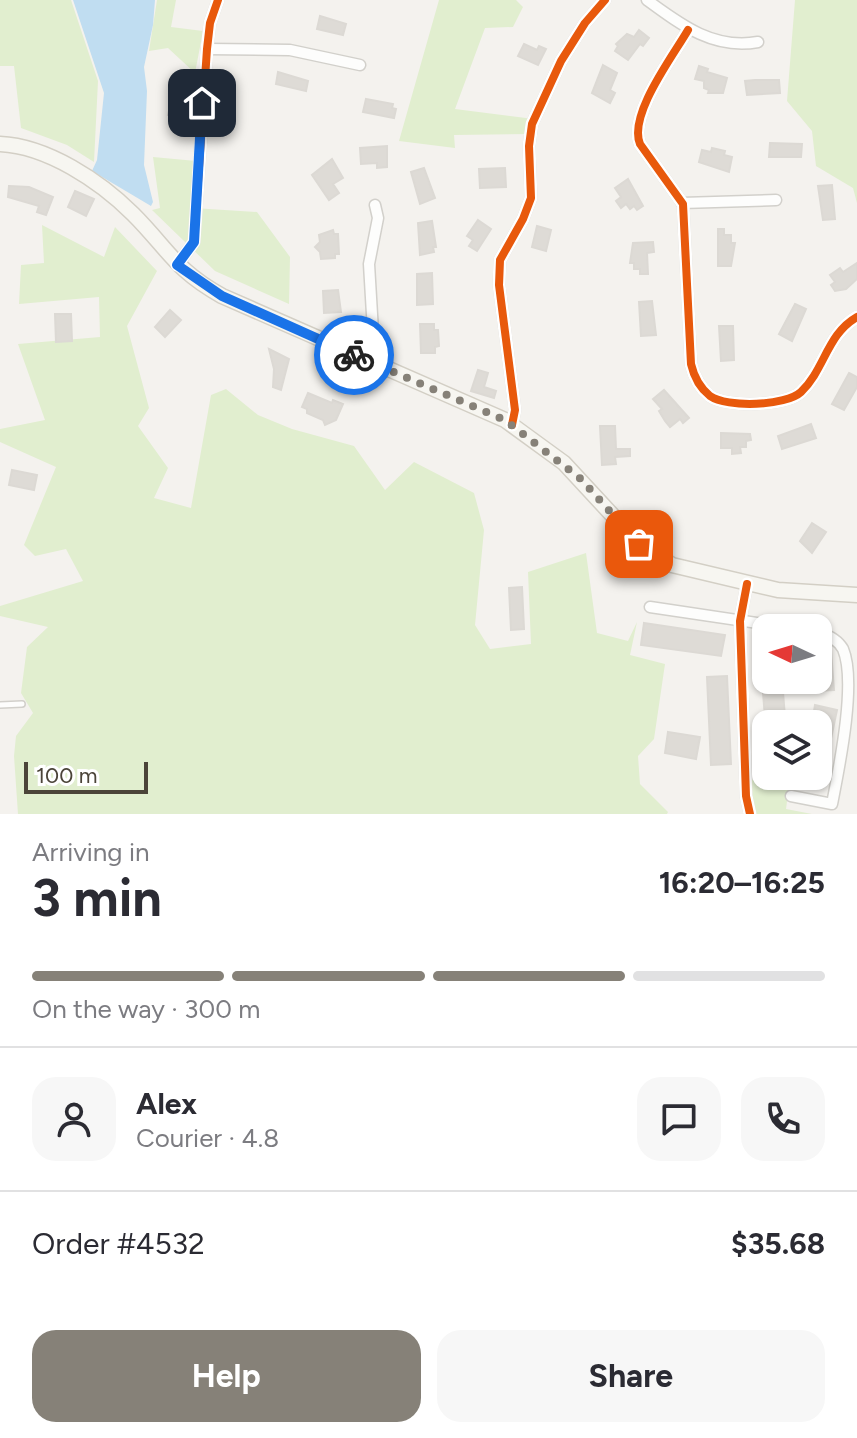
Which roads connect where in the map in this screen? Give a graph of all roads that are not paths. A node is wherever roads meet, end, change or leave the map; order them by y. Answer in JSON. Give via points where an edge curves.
{"nodes":[{"id":1,"x":218,"y":0,"type":"edge"},
{"id":2,"x":605,"y":0,"type":"edge"},
{"id":3,"x":647,"y":0,"type":"edge"},
{"id":4,"x":688,"y":30,"type":"junction"},
{"id":5,"x":758,"y":42,"type":"dead end"},
{"id":6,"x":207,"y":49,"type":"junction"},
{"id":7,"x":360,"y":65,"type":"dead end"},
{"id":8,"x":0,"y":144,"type":"edge"},
{"id":9,"x":776,"y":200,"type":"dead end"},
{"id":10,"x":682,"y":203,"type":"junction"},
{"id":11,"x":375,"y":205,"type":"dead end"},
{"id":12,"x":177,"y":265,"type":"junction"},
{"id":13,"x":857,"y":317,"type":"edge"},
{"id":14,"x":375,"y":365,"type":"junction"},
{"id":15,"x":512,"y":425,"type":"junction"},
{"id":16,"x":747,"y":584,"type":"junction"},
{"id":17,"x":857,"y":595,"type":"edge"},
{"id":18,"x":650,"y":607,"type":"dead end"},
{"id":19,"x":740,"y":621,"type":"junction"},
{"id":20,"x":752,"y":623,"type":"edge"},
{"id":21,"x":832,"y":639,"type":"edge"},
{"id":22,"x":22,"y":704,"type":"dead end"},
{"id":23,"x":0,"y":705,"type":"edge"},
{"id":24,"x":852,"y":728,"type":"edge"},
{"id":25,"x":791,"y":796,"type":"dead end"},
{"id":26,"x":750,"y":814,"type":"edge"}],
"edges":[{"from":1,"to":6,"type":"street"},
{"from":2,"to":15,"type":"street","via":[[561,61],[532,124],[531,198],[500,260],[515,410]]},
{"from":3,"to":4,"type":"street"},
{"from":4,"to":5,"type":"street","via":[[741,46]]},
{"from":4,"to":10,"type":"street","via":[[641,111],[637,133]]},
{"from":6,"to":7,"type":"street","via":[[278,48]]},
{"from":6,"to":12,"type":"street","via":[[195,236]]},
{"from":8,"to":12,"type":"main road","via":[[40,152],[95,184],[131,212]]},
{"from":9,"to":10,"type":"street"},
{"from":10,"to":13,"type":"street","via":[[691,364],[696,380],[712,397],[727,403],[791,398],[804,388],[834,336]]},
{"from":11,"to":14,"type":"street","via":[[378,218],[369,264]]},
{"from":12,"to":14,"type":"main road","via":[[222,296]]},
{"from":14,"to":15,"type":"main road"},
{"from":15,"to":16,"type":"main road","via":[[581,479],[652,555],[683,569]]},
{"from":16,"to":17,"type":"main road"},
{"from":16,"to":19,"type":"street"},
{"from":18,"to":19,"type":"street"},
{"from":19,"to":20,"type":"street"},
{"from":19,"to":26,"type":"street"},
{"from":21,"to":24,"type":"street","via":[[846,655]]},
{"from":22,"to":23,"type":"lane"},
{"from":24,"to":25,"type":"street","via":[[832,804]]}]}
